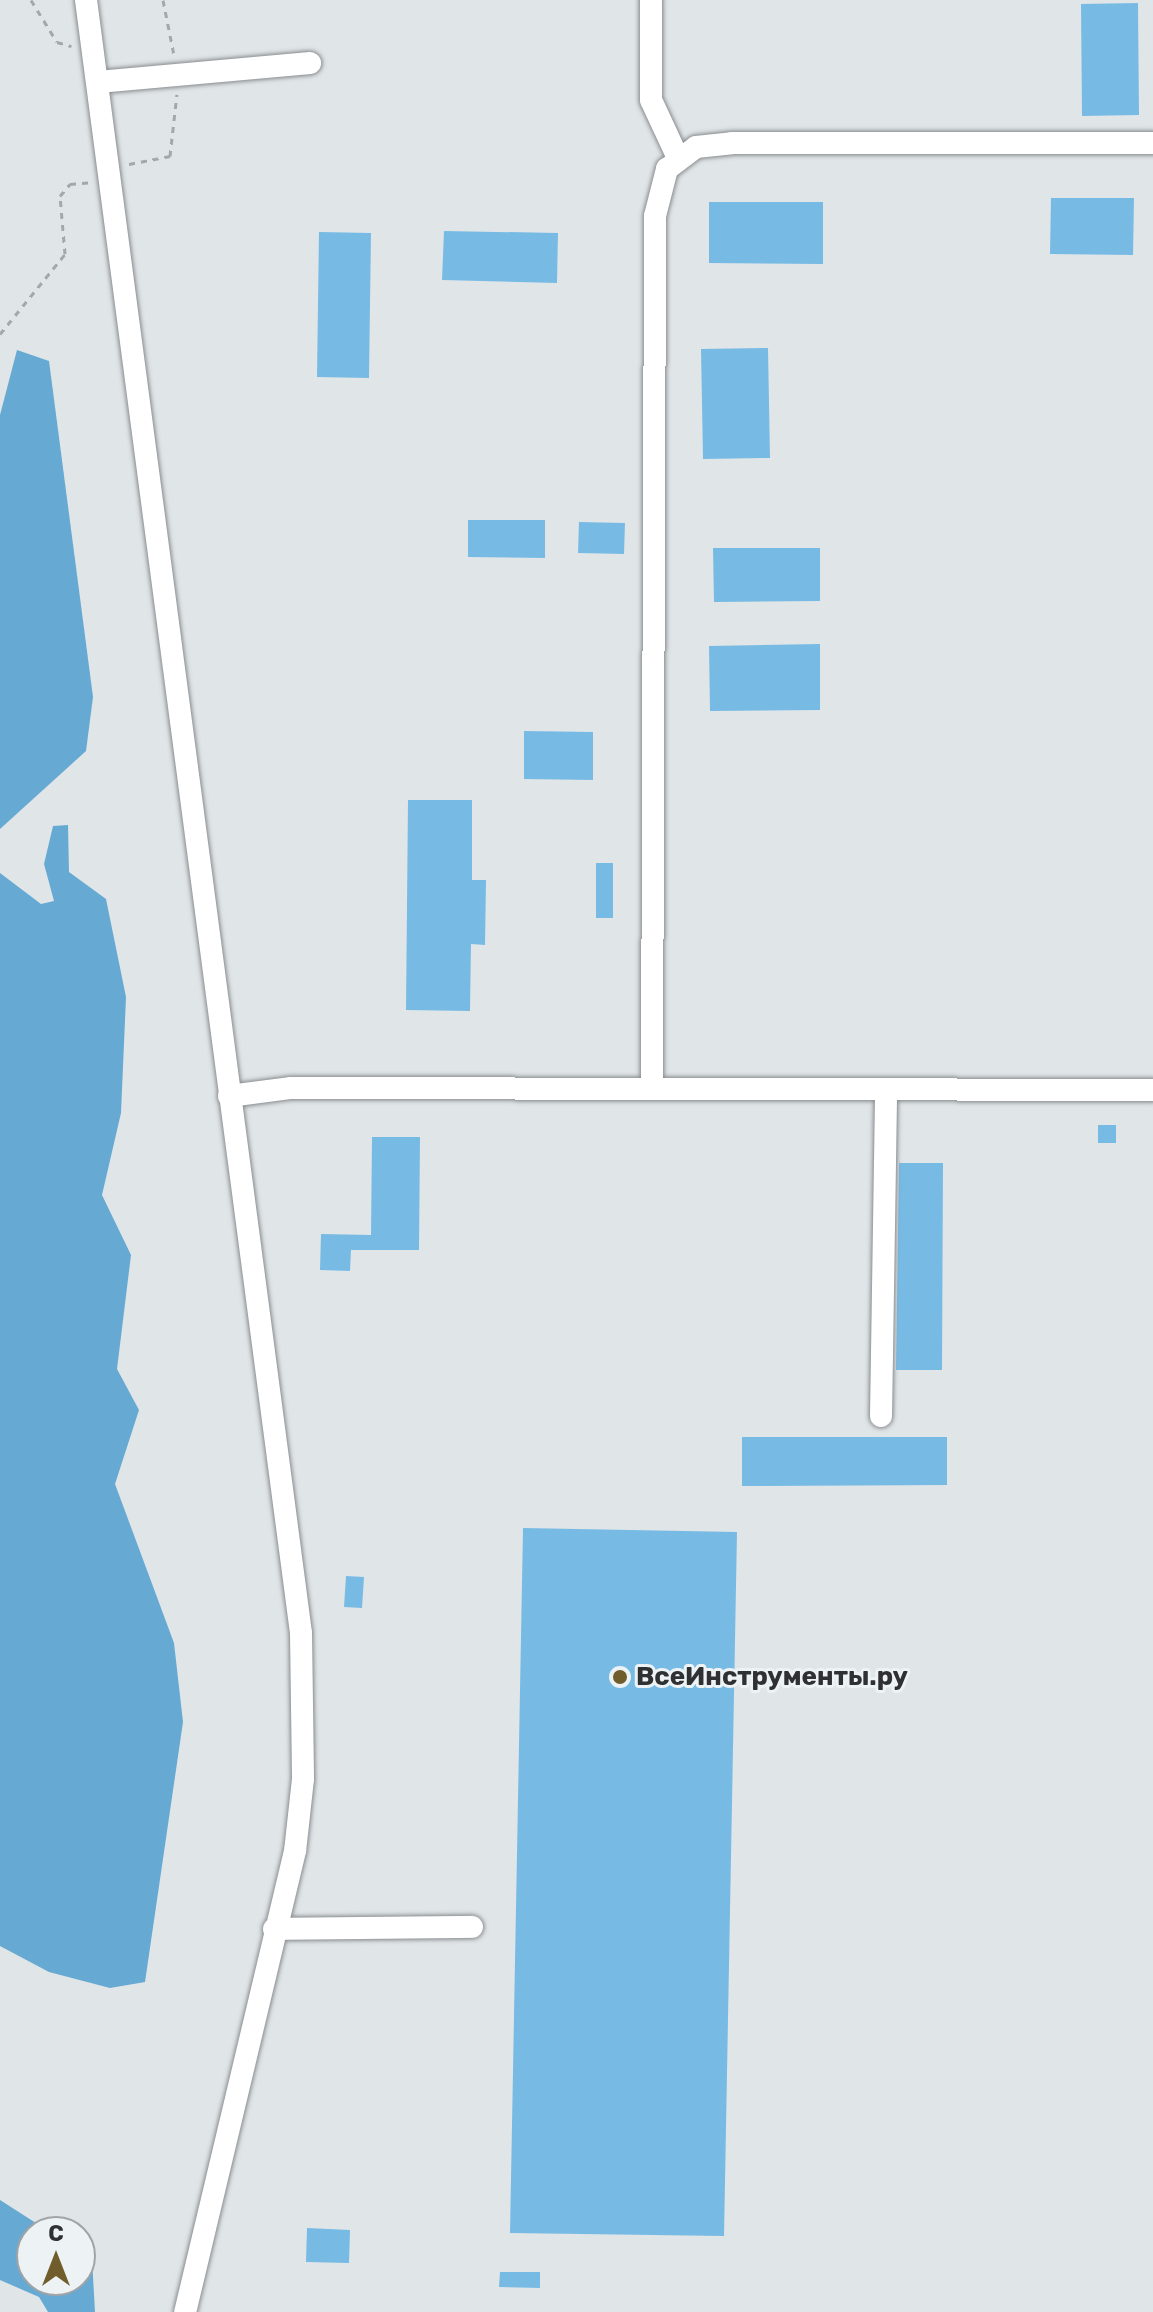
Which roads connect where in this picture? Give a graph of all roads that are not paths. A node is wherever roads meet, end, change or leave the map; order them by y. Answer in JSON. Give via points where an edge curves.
{"nodes":[{"id":1,"x":86,"y":0,"type":"edge"},
{"id":2,"x":651,"y":0,"type":"edge"},
{"id":3,"x":310,"y":63,"type":"dead end"},
{"id":4,"x":98,"y":82,"type":"junction"},
{"id":5,"x":1153,"y":143,"type":"edge"},
{"id":6,"x":677,"y":156,"type":"junction"},
{"id":7,"x":652,"y":1088,"type":"junction"},
{"id":8,"x":886,"y":1090,"type":"junction"},
{"id":9,"x":1153,"y":1090,"type":"edge"},
{"id":10,"x":229,"y":1096,"type":"junction"},
{"id":11,"x":881,"y":1416,"type":"dead end"},
{"id":12,"x":472,"y":1927,"type":"dead end"},
{"id":13,"x":274,"y":1929,"type":"junction"},
{"id":14,"x":185,"y":2312,"type":"edge"}],
"edges":[{"from":1,"to":4,"type":"street"},
{"from":2,"to":6,"type":"street","via":[[651,100]]},
{"from":3,"to":4,"type":"street"},
{"from":4,"to":10,"type":"street"},
{"from":5,"to":6,"type":"street","via":[[732,143]]},
{"from":6,"to":7,"type":"street","via":[[655,216]]},
{"from":7,"to":8,"type":"street"},
{"from":7,"to":10,"type":"street","via":[[291,1088]]},
{"from":8,"to":9,"type":"street"},
{"from":8,"to":11,"type":"street"},
{"from":10,"to":13,"type":"street","via":[[301,1633],[300,1816]]},
{"from":12,"to":13,"type":"street"},
{"from":13,"to":14,"type":"street"}]}
